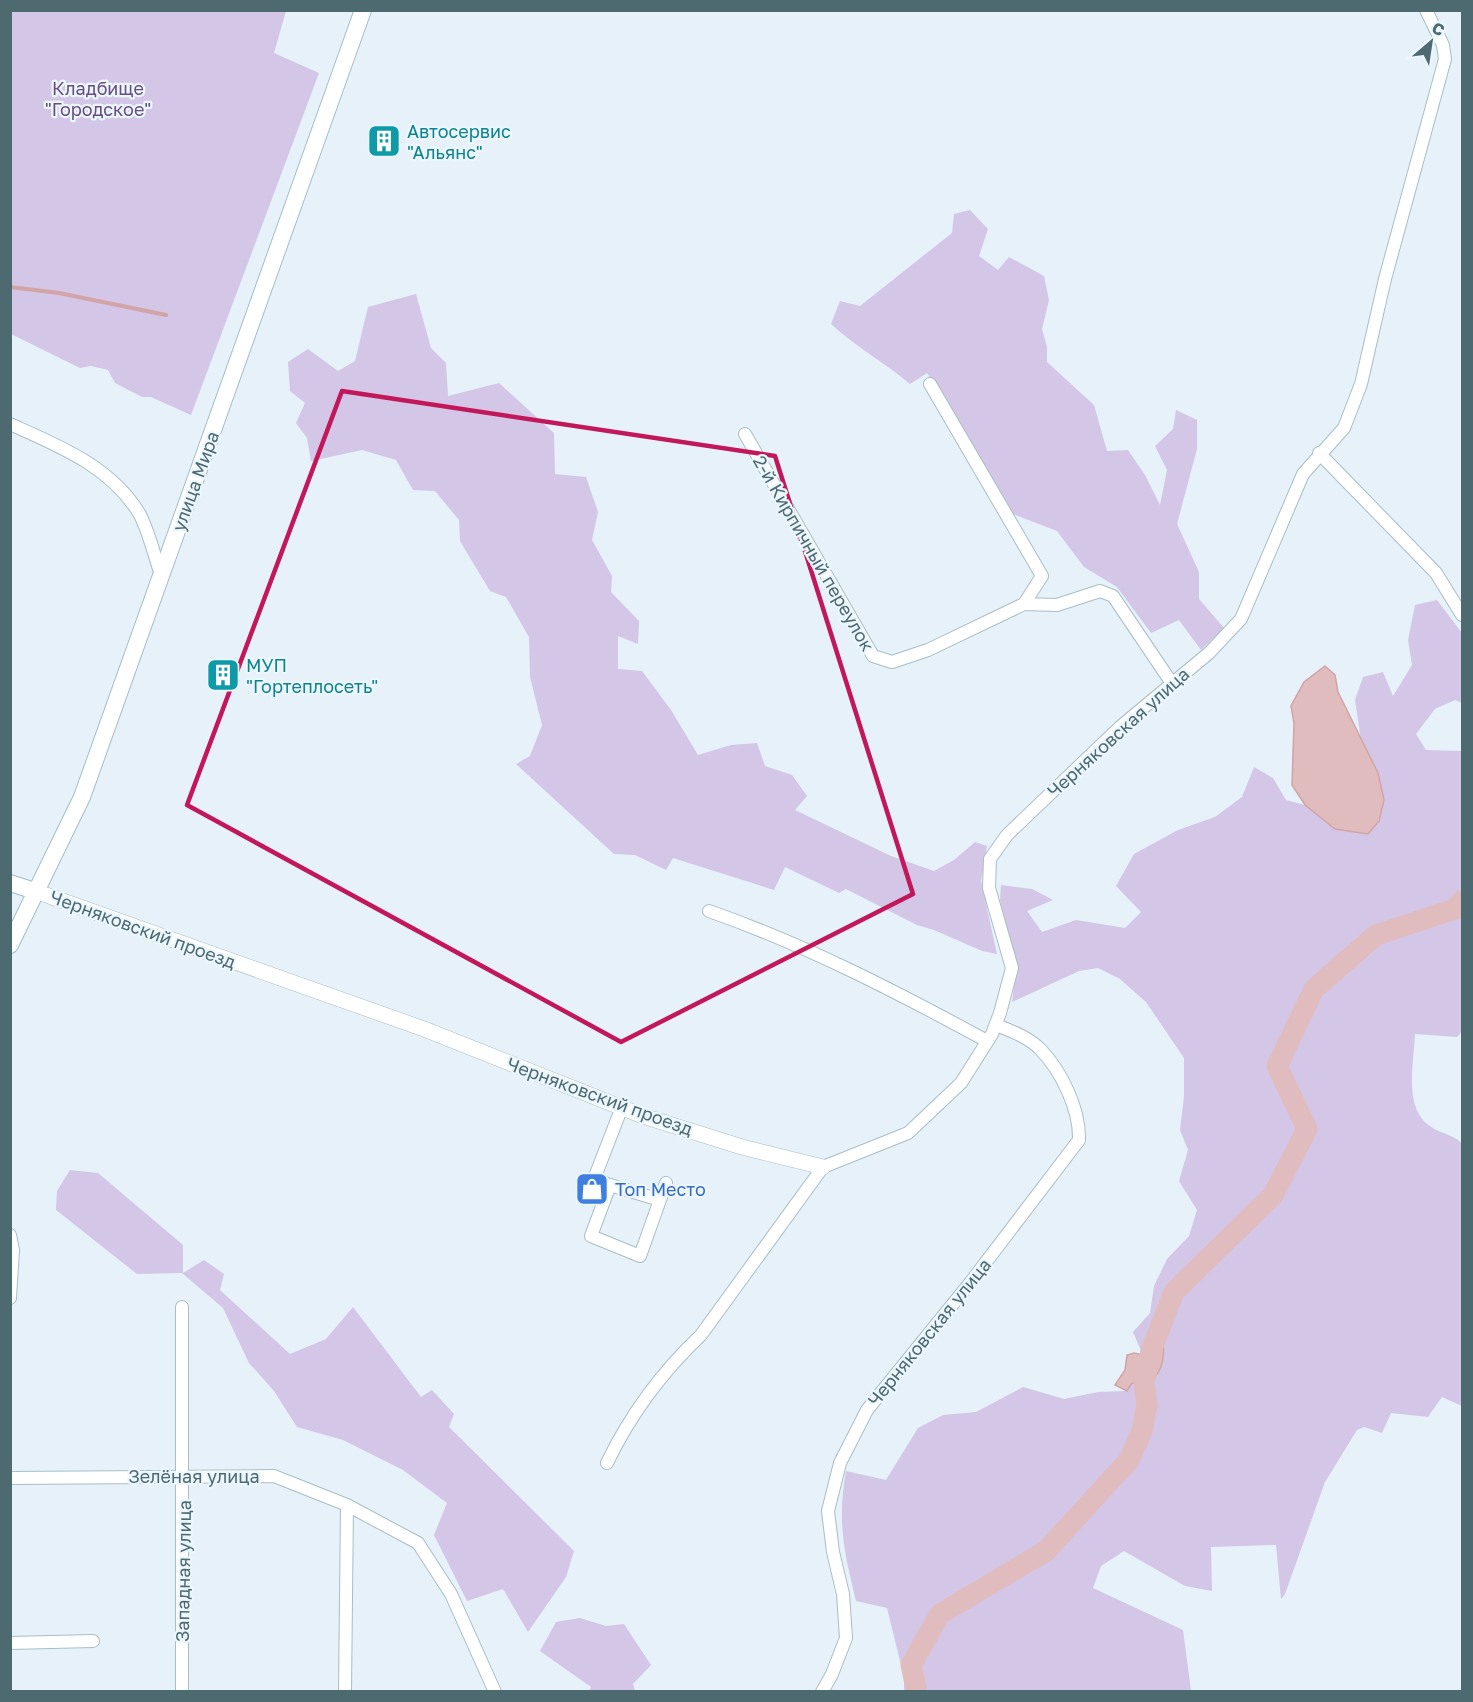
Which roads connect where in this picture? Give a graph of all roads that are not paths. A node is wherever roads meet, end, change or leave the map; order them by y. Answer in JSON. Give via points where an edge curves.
{"nodes":[{"id":1,"x":363,"y":10,"type":"edge"},
{"id":2,"x":1426,"y":10,"type":"edge"},
{"id":3,"x":930,"y":384,"type":"dead end"},
{"id":4,"x":10,"y":424,"type":"edge"},
{"id":5,"x":745,"y":434,"type":"dead end"},
{"id":6,"x":1319,"y":453,"type":"junction"},
{"id":7,"x":161,"y":575,"type":"junction"},
{"id":8,"x":1024,"y":604,"type":"junction"},
{"id":9,"x":1462,"y":615,"type":"edge"},
{"id":10,"x":1171,"y":682,"type":"junction"},
{"id":11,"x":10,"y":882,"type":"edge"},
{"id":12,"x":35,"y":891,"type":"junction"},
{"id":13,"x":709,"y":911,"type":"dead end"},
{"id":14,"x":10,"y":945,"type":"edge"},
{"id":15,"x":996,"y":1025,"type":"junction"},
{"id":16,"x":987,"y":1041,"type":"junction"},
{"id":17,"x":622,"y":1107,"type":"junction"},
{"id":18,"x":823,"y":1167,"type":"junction"},
{"id":19,"x":666,"y":1184,"type":"dead end"},
{"id":20,"x":610,"y":1185,"type":"junction"},
{"id":21,"x":660,"y":1200,"type":"junction"},
{"id":22,"x":10,"y":1235,"type":"edge"},
{"id":23,"x":10,"y":1298,"type":"edge"},
{"id":24,"x":182,"y":1306,"type":"dead end"},
{"id":25,"x":607,"y":1463,"type":"dead end"},
{"id":26,"x":184,"y":1475,"type":"junction"},
{"id":27,"x":10,"y":1478,"type":"edge"},
{"id":28,"x":347,"y":1505,"type":"junction"},
{"id":29,"x":93,"y":1641,"type":"dead end"},
{"id":30,"x":10,"y":1643,"type":"edge"},
{"id":31,"x":494,"y":1688,"type":"edge"},
{"id":32,"x":182,"y":1692,"type":"edge"},
{"id":33,"x":345,"y":1692,"type":"edge"},
{"id":34,"x":822,"y":1692,"type":"edge"}],
"edges":[{"from":1,"to":7,"type":"main road","name":"улица Мира"},
{"from":2,"to":6,"type":"street","name":"Черняковская улица","via":[[1443,45],[1445,59],[1385,279],[1361,384],[1344,428]]},
{"from":3,"to":8,"type":"street","via":[[1042,576]]},
{"from":4,"to":7,"type":"street","via":[[95,466],[121,489],[140,515]]},
{"from":5,"to":8,"type":"street","name":"2-й Кирпичный переулок","via":[[873,656],[892,662],[928,650]]},
{"from":6,"to":9,"type":"street","via":[[1436,573]]},
{"from":6,"to":10,"type":"street","name":"Черняковская улица","via":[[1303,474],[1241,619],[1209,652]]},
{"from":7,"to":12,"type":"main road","name":"улица Мира","via":[[82,797]]},
{"from":8,"to":10,"type":"street","via":[[1057,605],[1100,591],[1113,596]]},
{"from":10,"to":15,"type":"street","name":"Черняковская улица","via":[[1007,835],[990,859],[989,888],[1012,968]]},
{"from":11,"to":12,"type":"main road"},
{"from":12,"to":14,"type":"main road","name":"улица Мира"},
{"from":12,"to":17,"type":"street","name":"Черняковский проезд","via":[[424,1029]]},
{"from":13,"to":16,"type":"street","via":[[771,933]]},
{"from":15,"to":16,"type":"street","name":"Черняковская улица"},
{"from":15,"to":34,"type":"street","name":"Черняковская улица","via":[[1041,1049],[1061,1078],[1080,1122],[1078,1140],[867,1410],[840,1463],[828,1511],[832,1552],[843,1594],[846,1638]]},
{"from":16,"to":18,"type":"street","name":"Черняковская улица","via":[[961,1083],[908,1133]]},
{"from":17,"to":18,"type":"street","name":"Черняковский проезд","via":[[742,1147]]},
{"from":17,"to":20,"type":"street","via":[[594,1179]]},
{"from":18,"to":25,"type":"street","via":[[701,1335],[676,1358],[644,1400]]},
{"from":19,"to":21,"type":"street"},
{"from":20,"to":21,"type":"street"},
{"from":20,"to":21,"type":"street","via":[[591,1236],[640,1256]]},
{"from":22,"to":23,"type":"street"},
{"from":24,"to":26,"type":"street","name":"Западная улица"},
{"from":26,"to":27,"type":"street","name":"Зелёная улица"},
{"from":26,"to":28,"type":"street","name":"Зелёная улица","via":[[274,1476]]},
{"from":26,"to":32,"type":"street","name":"Западная улица"},
{"from":28,"to":31,"type":"street","name":"Зелёная улица","via":[[418,1543],[451,1594]]},
{"from":28,"to":33,"type":"street"},
{"from":29,"to":30,"type":"street"}]}
